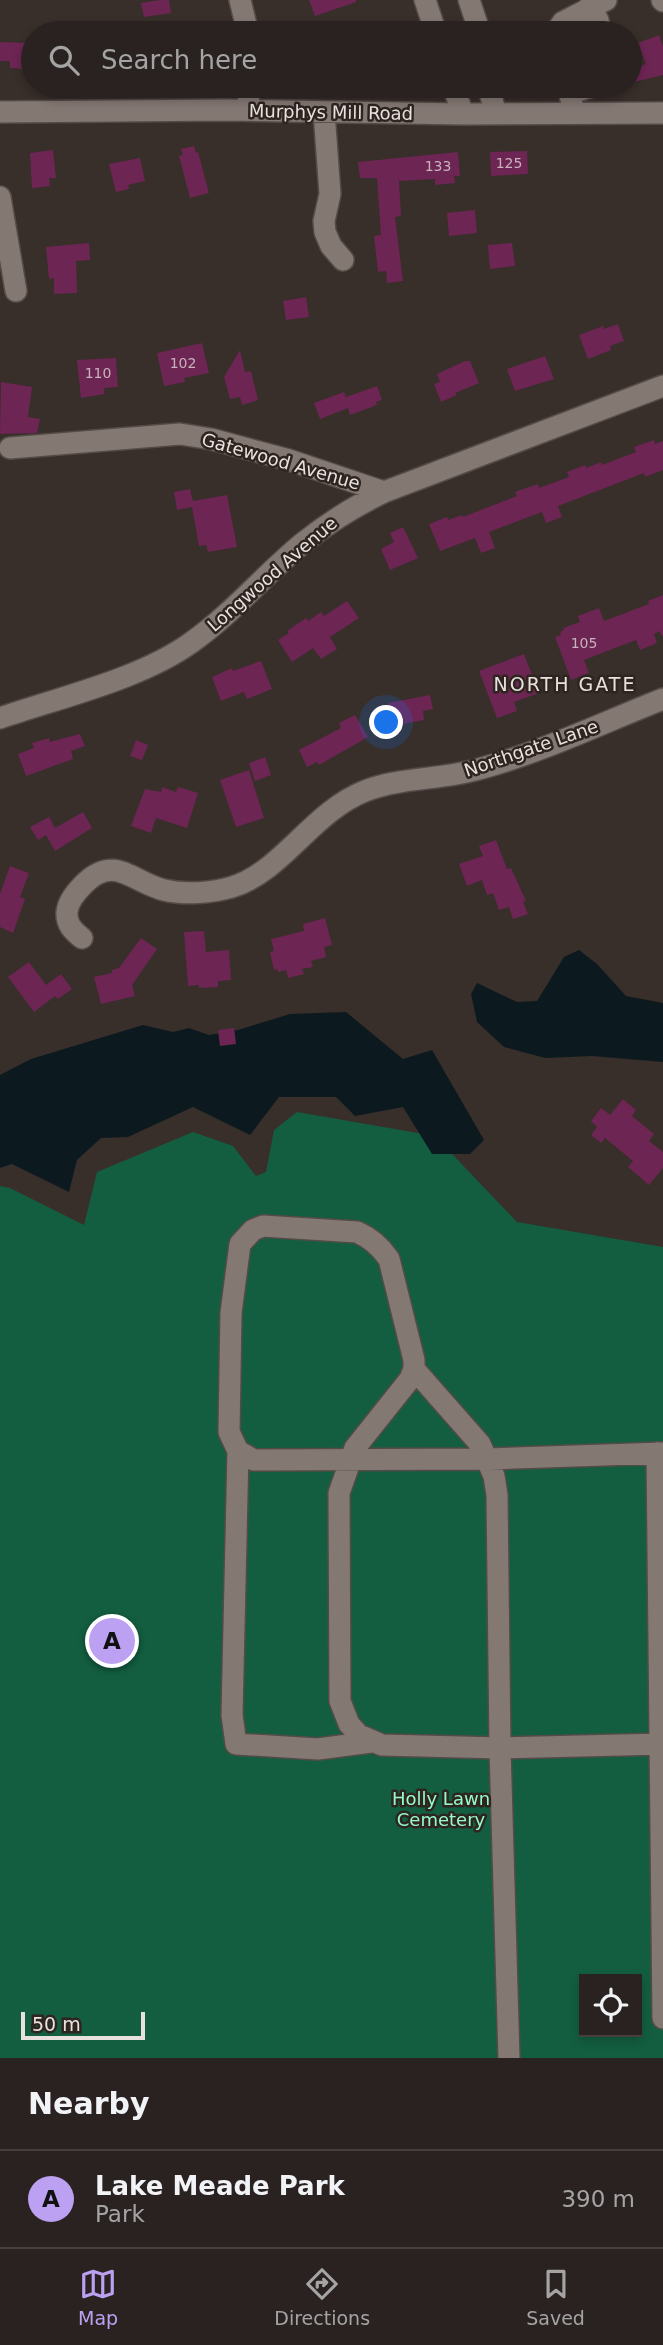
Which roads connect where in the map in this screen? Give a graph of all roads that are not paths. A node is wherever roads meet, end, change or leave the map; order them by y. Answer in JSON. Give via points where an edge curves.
{"nodes":[{"id":1,"x":240,"y":0,"type":"edge"},
{"id":2,"x":425,"y":0,"type":"edge"},
{"id":3,"x":469,"y":0,"type":"edge"},
{"id":4,"x":597,"y":4,"type":"edge"},
{"id":5,"x":245,"y":21,"type":"edge"},
{"id":6,"x":432,"y":21,"type":"edge"},
{"id":7,"x":476,"y":21,"type":"edge"},
{"id":8,"x":565,"y":21,"type":"edge"},
{"id":9,"x":248,"y":98,"type":"edge"},
{"id":10,"x":457,"y":98,"type":"edge"},
{"id":11,"x":492,"y":98,"type":"edge"},
{"id":12,"x":567,"y":98,"type":"edge"},
{"id":13,"x":577,"y":98,"type":"edge"},
{"id":14,"x":248,"y":110,"type":"junction"},
{"id":15,"x":0,"y":112,"type":"edge"},
{"id":16,"x":324,"y":112,"type":"junction"},
{"id":17,"x":663,"y":113,"type":"edge"},
{"id":18,"x":463,"y":114,"type":"junction"},
{"id":19,"x":496,"y":114,"type":"junction"},
{"id":20,"x":0,"y":197,"type":"edge"},
{"id":21,"x":343,"y":260,"type":"dead end"},
{"id":22,"x":16,"y":291,"type":"dead end"},
{"id":23,"x":663,"y":386,"type":"edge"},
{"id":24,"x":10,"y":449,"type":"dead end"},
{"id":25,"x":384,"y":492,"type":"junction"},
{"id":26,"x":663,"y":699,"type":"edge"},
{"id":27,"x":0,"y":718,"type":"edge"},
{"id":28,"x":82,"y":938,"type":"dead end"},
{"id":29,"x":414,"y":1369,"type":"junction"},
{"id":30,"x":238,"y":1451,"type":"junction"},
{"id":31,"x":660,"y":1453,"type":"edge"},
{"id":32,"x":488,"y":1459,"type":"junction"},
{"id":33,"x":349,"y":1460,"type":"junction"},
{"id":34,"x":371,"y":1742,"type":"junction"},
{"id":35,"x":662,"y":1744,"type":"edge"},
{"id":36,"x":500,"y":1748,"type":"junction"},
{"id":37,"x":663,"y":2018,"type":"edge"},
{"id":38,"x":509,"y":2058,"type":"edge"}],
"edges":[{"from":1,"to":5,"type":"street"},
{"from":2,"to":6,"type":"street"},
{"from":3,"to":7,"type":"street"},
{"from":4,"to":8,"type":"street"},
{"from":9,"to":14,"type":"street"},
{"from":10,"to":18,"type":"street"},
{"from":11,"to":19,"type":"street"},
{"from":12,"to":19,"type":"street","name":"Murphys Mill Road"},
{"from":13,"to":17,"type":"street","name":"Murphys Mill Road"},
{"from":14,"to":15,"type":"street","name":"Murphys Mill Road"},
{"from":14,"to":16,"type":"street","name":"Murphys Mill Road"},
{"from":16,"to":18,"type":"street","name":"Murphys Mill Road"},
{"from":16,"to":21,"type":"street","via":[[330,194],[325,232]]},
{"from":18,"to":19,"type":"street","name":"Murphys Mill Road"},
{"from":20,"to":22,"type":"street"},
{"from":23,"to":25,"type":"street","name":"Longwood Avenue"},
{"from":24,"to":25,"type":"street","name":"Gatewood Avenue","via":[[180,434],[237,446]]},
{"from":25,"to":27,"type":"street","name":"Longwood Avenue","via":[[333,519],[177,653],[152,667]]},
{"from":26,"to":28,"type":"street","name":"Northgate Lane","via":[[478,770],[364,792],[320,817],[268,867],[232,887],[182,892],[164,890],[121,870],[96,874],[68,906],[68,924]]},
{"from":29,"to":30,"type":"street","via":[[388,1259],[380,1246],[356,1232],[263,1226],[253,1230],[240,1244],[231,1313],[229,1432]]},
{"from":29,"to":32,"type":"street"},
{"from":29,"to":33,"type":"street"},
{"from":30,"to":33,"type":"street","via":[[254,1460]]},
{"from":30,"to":34,"type":"street","via":[[232,1715],[236,1744],[318,1749]]},
{"from":31,"to":32,"type":"street"},
{"from":31,"to":35,"type":"street"},
{"from":32,"to":33,"type":"street"},
{"from":32,"to":36,"type":"street","via":[[497,1495]]},
{"from":33,"to":34,"type":"street","via":[[339,1493],[340,1701],[349,1724]]},
{"from":34,"to":36,"type":"street"},
{"from":35,"to":36,"type":"street"},
{"from":35,"to":37,"type":"street"},
{"from":36,"to":38,"type":"street"}]}
